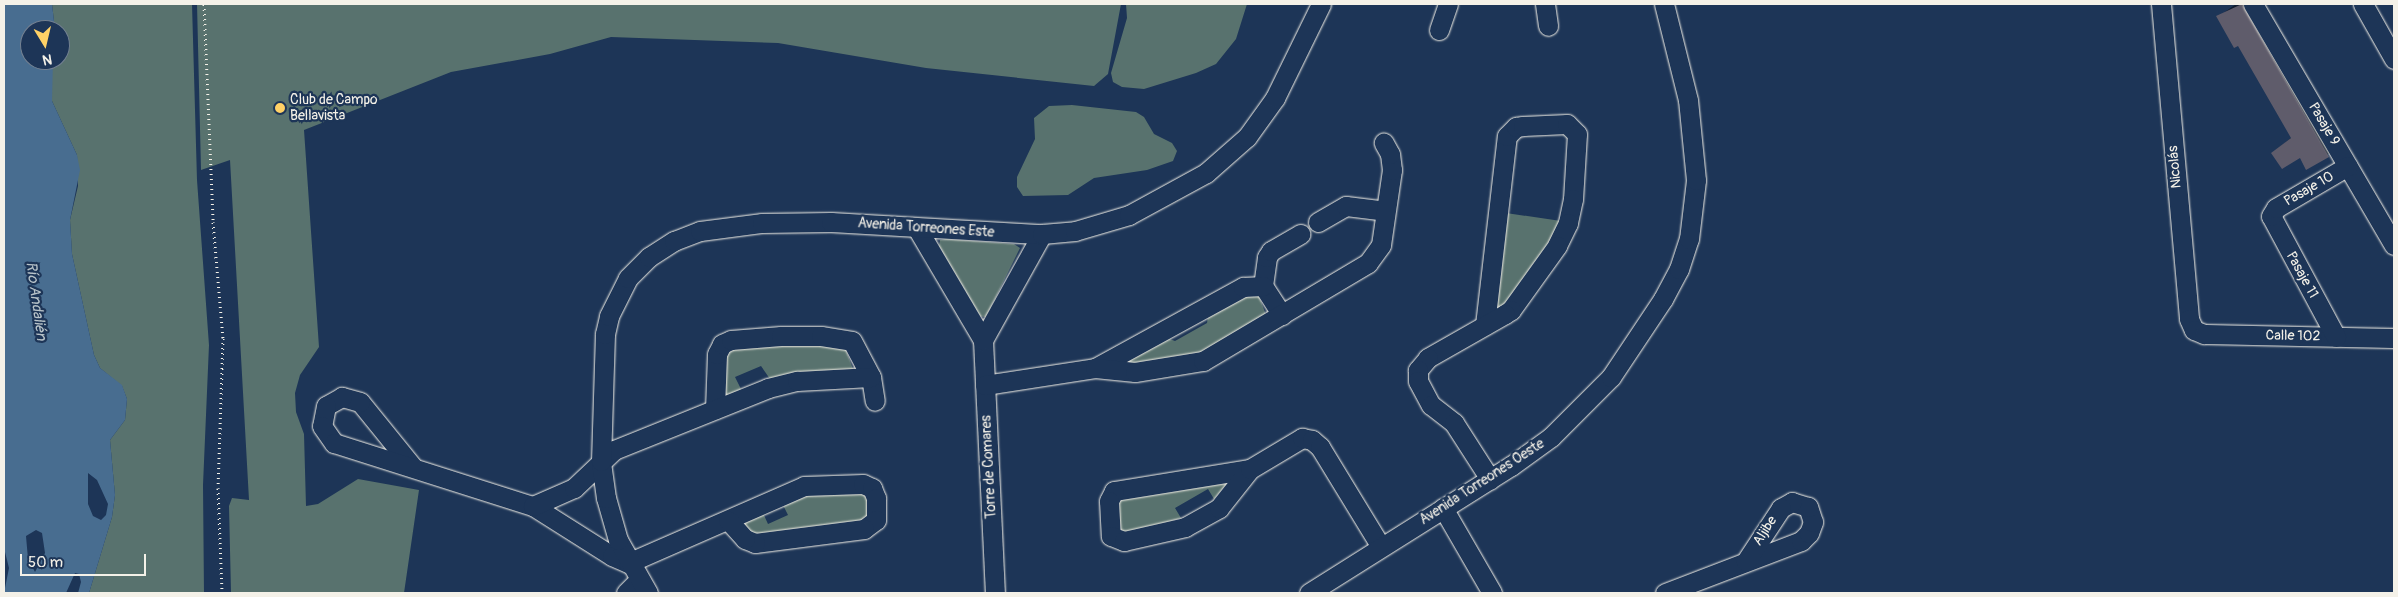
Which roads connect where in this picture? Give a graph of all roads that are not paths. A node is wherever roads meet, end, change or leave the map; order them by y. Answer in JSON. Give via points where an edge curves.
{"nodes":[{"id":1,"x":1321,"y":4,"type":"edge"},
{"id":2,"x":1448,"y":4,"type":"edge"},
{"id":3,"x":1545,"y":4,"type":"edge"},
{"id":4,"x":1664,"y":4,"type":"edge"},
{"id":5,"x":2161,"y":4,"type":"edge"},
{"id":6,"x":2253,"y":4,"type":"edge"},
{"id":7,"x":2363,"y":4,"type":"edge"},
{"id":8,"x":1548,"y":26,"type":"dead end"},
{"id":9,"x":1439,"y":30,"type":"dead end"},
{"id":10,"x":2394,"y":59,"type":"edge"},
{"id":11,"x":1384,"y":143,"type":"dead end"},
{"id":12,"x":2348,"y":166,"type":"junction"},
{"id":13,"x":1386,"y":212,"type":"junction"},
{"id":14,"x":2271,"y":213,"type":"joint"},
{"id":15,"x":1318,"y":222,"type":"dead end"},
{"id":16,"x":917,"y":228,"type":"junction"},
{"id":17,"x":1042,"y":234,"type":"junction"},
{"id":18,"x":1301,"y":234,"type":"dead end"},
{"id":19,"x":2394,"y":245,"type":"edge"},
{"id":20,"x":1263,"y":286,"type":"junction"},
{"id":21,"x":1282,"y":315,"type":"junction"},
{"id":22,"x":1485,"y":325,"type":"junction"},
{"id":23,"x":2194,"y":330,"type":"joint"},
{"id":24,"x":2336,"y":337,"type":"junction"},
{"id":25,"x":2394,"y":338,"type":"edge"},
{"id":26,"x":983,"y":340,"type":"junction"},
{"id":27,"x":1095,"y":368,"type":"junction"},
{"id":28,"x":871,"y":377,"type":"junction"},
{"id":29,"x":985,"y":385,"type":"junction"},
{"id":30,"x":875,"y":401,"type":"dead end"},
{"id":31,"x":715,"y":410,"type":"junction"},
{"id":32,"x":602,"y":461,"type":"junction"},
{"id":33,"x":412,"y":466,"type":"junction"},
{"id":34,"x":1250,"y":469,"type":"junction"},
{"id":35,"x":1490,"y":478,"type":"junction"},
{"id":36,"x":533,"y":506,"type":"junction"},
{"id":37,"x":1443,"y":508,"type":"junction"},
{"id":38,"x":728,"y":520,"type":"junction"},
{"id":39,"x":1381,"y":547,"type":"junction"},
{"id":40,"x":1746,"y":561,"type":"dead end"},
{"id":41,"x":628,"y":563,"type":"junction"},
{"id":42,"x":638,"y":589,"type":"edge"},
{"id":43,"x":995,"y":593,"type":"edge"},
{"id":44,"x":1309,"y":593,"type":"edge"},
{"id":45,"x":1492,"y":593,"type":"edge"},
{"id":46,"x":1665,"y":593,"type":"edge"}],
"edges":[{"from":1,"to":17,"type":"street","name":"Avenida Torreones Este","via":[[1275,98],[1248,137],[1221,162],[1178,190],[1129,215],[1075,232]]},
{"from":2,"to":9,"type":"street"},
{"from":3,"to":8,"type":"street"},
{"from":4,"to":35,"type":"street","name":"Avenida Torreones Oeste","via":[[1688,100],[1695,152],[1694,208],[1682,262],[1642,332],[1597,393],[1551,436]]},
{"from":5,"to":23,"type":"street","name":"Nicolás","via":[[2189,319]]},
{"from":6,"to":12,"type":"street","name":"Pasaje 9"},
{"from":7,"to":10,"type":"street"},
{"from":11,"to":13,"type":"street","via":[[1392,162]]},
{"from":12,"to":14,"type":"street","name":"Pasaje 10"},
{"from":12,"to":19,"type":"street","name":"Pasaje 9"},
{"from":13,"to":15,"type":"street","via":[[1346,206]]},
{"from":13,"to":21,"type":"street","via":[[1381,245],[1373,259]]},
{"from":14,"to":24,"type":"street","name":"Pasaje 11"},
{"from":16,"to":17,"type":"street","name":"Avenida Torreones Este"},
{"from":16,"to":26,"type":"street","name":"Torre de Comares"},
{"from":16,"to":32,"type":"street","name":"Avenida Torreones Este","via":[[831,222],[762,223],[700,231],[674,240],[649,257],[628,278],[608,316]]},
{"from":17,"to":26,"type":"street"},
{"from":18,"to":20,"type":"street","via":[[1269,254]]},
{"from":20,"to":21,"type":"street"},
{"from":20,"to":27,"type":"street","via":[[1243,287]]},
{"from":21,"to":27,"type":"street","via":[[1203,361],[1135,372]]},
{"from":22,"to":22,"type":"street","via":[[1517,303],[1557,246],[1568,223],[1577,138],[1575,130],[1567,124],[1516,127],[1507,136]]},
{"from":22,"to":35,"type":"street","via":[[1424,361],[1417,376],[1431,405],[1454,422]]},
{"from":23,"to":24,"type":"street","name":"Calle 102","via":[[2204,334]]},
{"from":24,"to":25,"type":"street","name":"Calle 102"},
{"from":26,"to":29,"type":"street","name":"Torre de Comares"},
{"from":27,"to":29,"type":"street"},
{"from":28,"to":30,"type":"street"},
{"from":28,"to":31,"type":"street","via":[[787,382]]},
{"from":28,"to":31,"type":"street","via":[[858,348],[847,339],[801,335],[731,340],[722,344],[717,354]]},
{"from":29,"to":43,"type":"street","name":"Torre de Comares"},
{"from":31,"to":32,"type":"street","via":[[624,445]]},
{"from":32,"to":36,"type":"street","via":[[574,488]]},
{"from":32,"to":41,"type":"street","via":[[610,516]]},
{"from":33,"to":33,"type":"street","via":[[334,443],[322,426],[326,406],[342,396],[360,402]]},
{"from":33,"to":36,"type":"street"},
{"from":34,"to":34,"type":"street","via":[[1114,491],[1109,501],[1112,536],[1124,541],[1185,527],[1219,508]]},
{"from":34,"to":39,"type":"street","via":[[1297,439],[1312,440],[1320,447]]},
{"from":35,"to":37,"type":"street","name":"Avenida Torreones Oeste"},
{"from":36,"to":41,"type":"street"},
{"from":37,"to":39,"type":"street","name":"Avenida Torreones Oeste"},
{"from":37,"to":45,"type":"street"},
{"from":38,"to":38,"type":"street","via":[[804,486],[863,484],[872,488],[876,498],[876,520],[864,529],[756,543],[746,540]]},
{"from":38,"to":41,"type":"street"},
{"from":39,"to":44,"type":"street","name":"Avenida Torreones Oeste"},
{"from":40,"to":46,"type":"street","name":"Aljibe"},
{"from":41,"to":42,"type":"street"}]}
